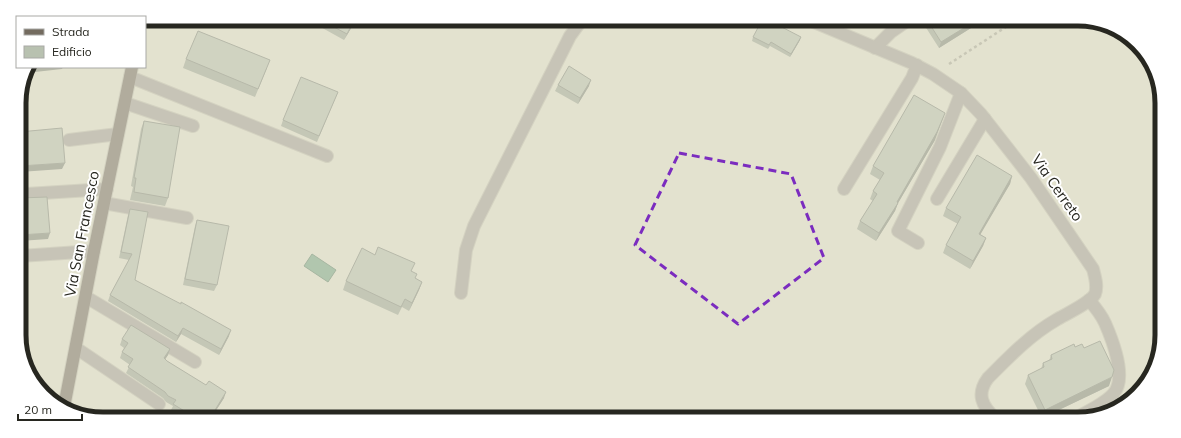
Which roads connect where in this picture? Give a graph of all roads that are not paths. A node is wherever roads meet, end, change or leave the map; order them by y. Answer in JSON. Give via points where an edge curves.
{"nodes":[{"id":1,"x":577,"y":26,"type":"edge"},
{"id":2,"x":823,"y":26,"type":"edge"},
{"id":3,"x":899,"y":26,"type":"edge"},
{"id":4,"x":875,"y":48,"type":"junction"},
{"id":5,"x":917,"y":65,"type":"junction"},
{"id":6,"x":131,"y":72,"type":"edge"},
{"id":7,"x":961,"y":93,"type":"junction"},
{"id":8,"x":125,"y":103,"type":"junction"},
{"id":9,"x":985,"y":119,"type":"junction"},
{"id":10,"x":193,"y":126,"type":"dead end"},
{"id":11,"x":118,"y":134,"type":"junction"},
{"id":12,"x":69,"y":140,"type":"dead end"},
{"id":13,"x":327,"y":156,"type":"dead end"},
{"id":14,"x":107,"y":189,"type":"junction"},
{"id":15,"x":844,"y":189,"type":"dead end"},
{"id":16,"x":26,"y":194,"type":"dead end"},
{"id":17,"x":936,"y":199,"type":"dead end"},
{"id":18,"x":104,"y":203,"type":"junction"},
{"id":19,"x":187,"y":218,"type":"dead end"},
{"id":20,"x":918,"y":243,"type":"dead end"},
{"id":21,"x":94,"y":251,"type":"junction"},
{"id":22,"x":26,"y":256,"type":"edge"},
{"id":23,"x":461,"y":292,"type":"dead end"},
{"id":24,"x":86,"y":298,"type":"junction"},
{"id":25,"x":1089,"y":300,"type":"junction"},
{"id":26,"x":76,"y":348,"type":"junction"},
{"id":27,"x":195,"y":362,"type":"dead end"},
{"id":28,"x":65,"y":402,"type":"edge"},
{"id":29,"x":159,"y":404,"type":"dead end"},
{"id":30,"x":1087,"y":411,"type":"edge"},
{"id":31,"x":988,"y":412,"type":"edge"}],
"edges":[{"from":1,"to":23,"type":"street","via":[[562,50],[474,226],[466,250]]},
{"from":2,"to":4,"type":"street","name":"Via Cerreto"},
{"from":3,"to":4,"type":"street"},
{"from":4,"to":5,"type":"street","name":"Via Cerreto"},
{"from":5,"to":7,"type":"street","name":"Via Cerreto"},
{"from":5,"to":15,"type":"street","via":[[912,78]]},
{"from":6,"to":8,"type":"main road","name":"Via San Francesco"},
{"from":6,"to":13,"type":"street"},
{"from":7,"to":9,"type":"street","name":"Via Cerreto"},
{"from":7,"to":20,"type":"street","via":[[940,147],[898,231]]},
{"from":8,"to":10,"type":"street"},
{"from":8,"to":11,"type":"main road","name":"Via San Francesco"},
{"from":9,"to":17,"type":"street"},
{"from":9,"to":25,"type":"street","name":"Via Cerreto","via":[[1031,178],[1093,269],[1096,289]]},
{"from":11,"to":12,"type":"street"},
{"from":11,"to":14,"type":"main road","name":"Via San Francesco"},
{"from":14,"to":16,"type":"street"},
{"from":14,"to":18,"type":"main road","name":"Via San Francesco"},
{"from":18,"to":19,"type":"street"},
{"from":18,"to":21,"type":"main road","name":"Via San Francesco"},
{"from":21,"to":22,"type":"street"},
{"from":21,"to":24,"type":"main road","name":"Via San Francesco"},
{"from":24,"to":26,"type":"main road","name":"Via San Francesco"},
{"from":24,"to":27,"type":"street"},
{"from":25,"to":30,"type":"street","via":[[1104,322],[1120,367],[1114,393]]},
{"from":25,"to":31,"type":"street","via":[[1028,340],[988,378],[984,383],[981,398]]},
{"from":26,"to":28,"type":"main road","name":"Via San Francesco"},
{"from":26,"to":29,"type":"street"}]}
